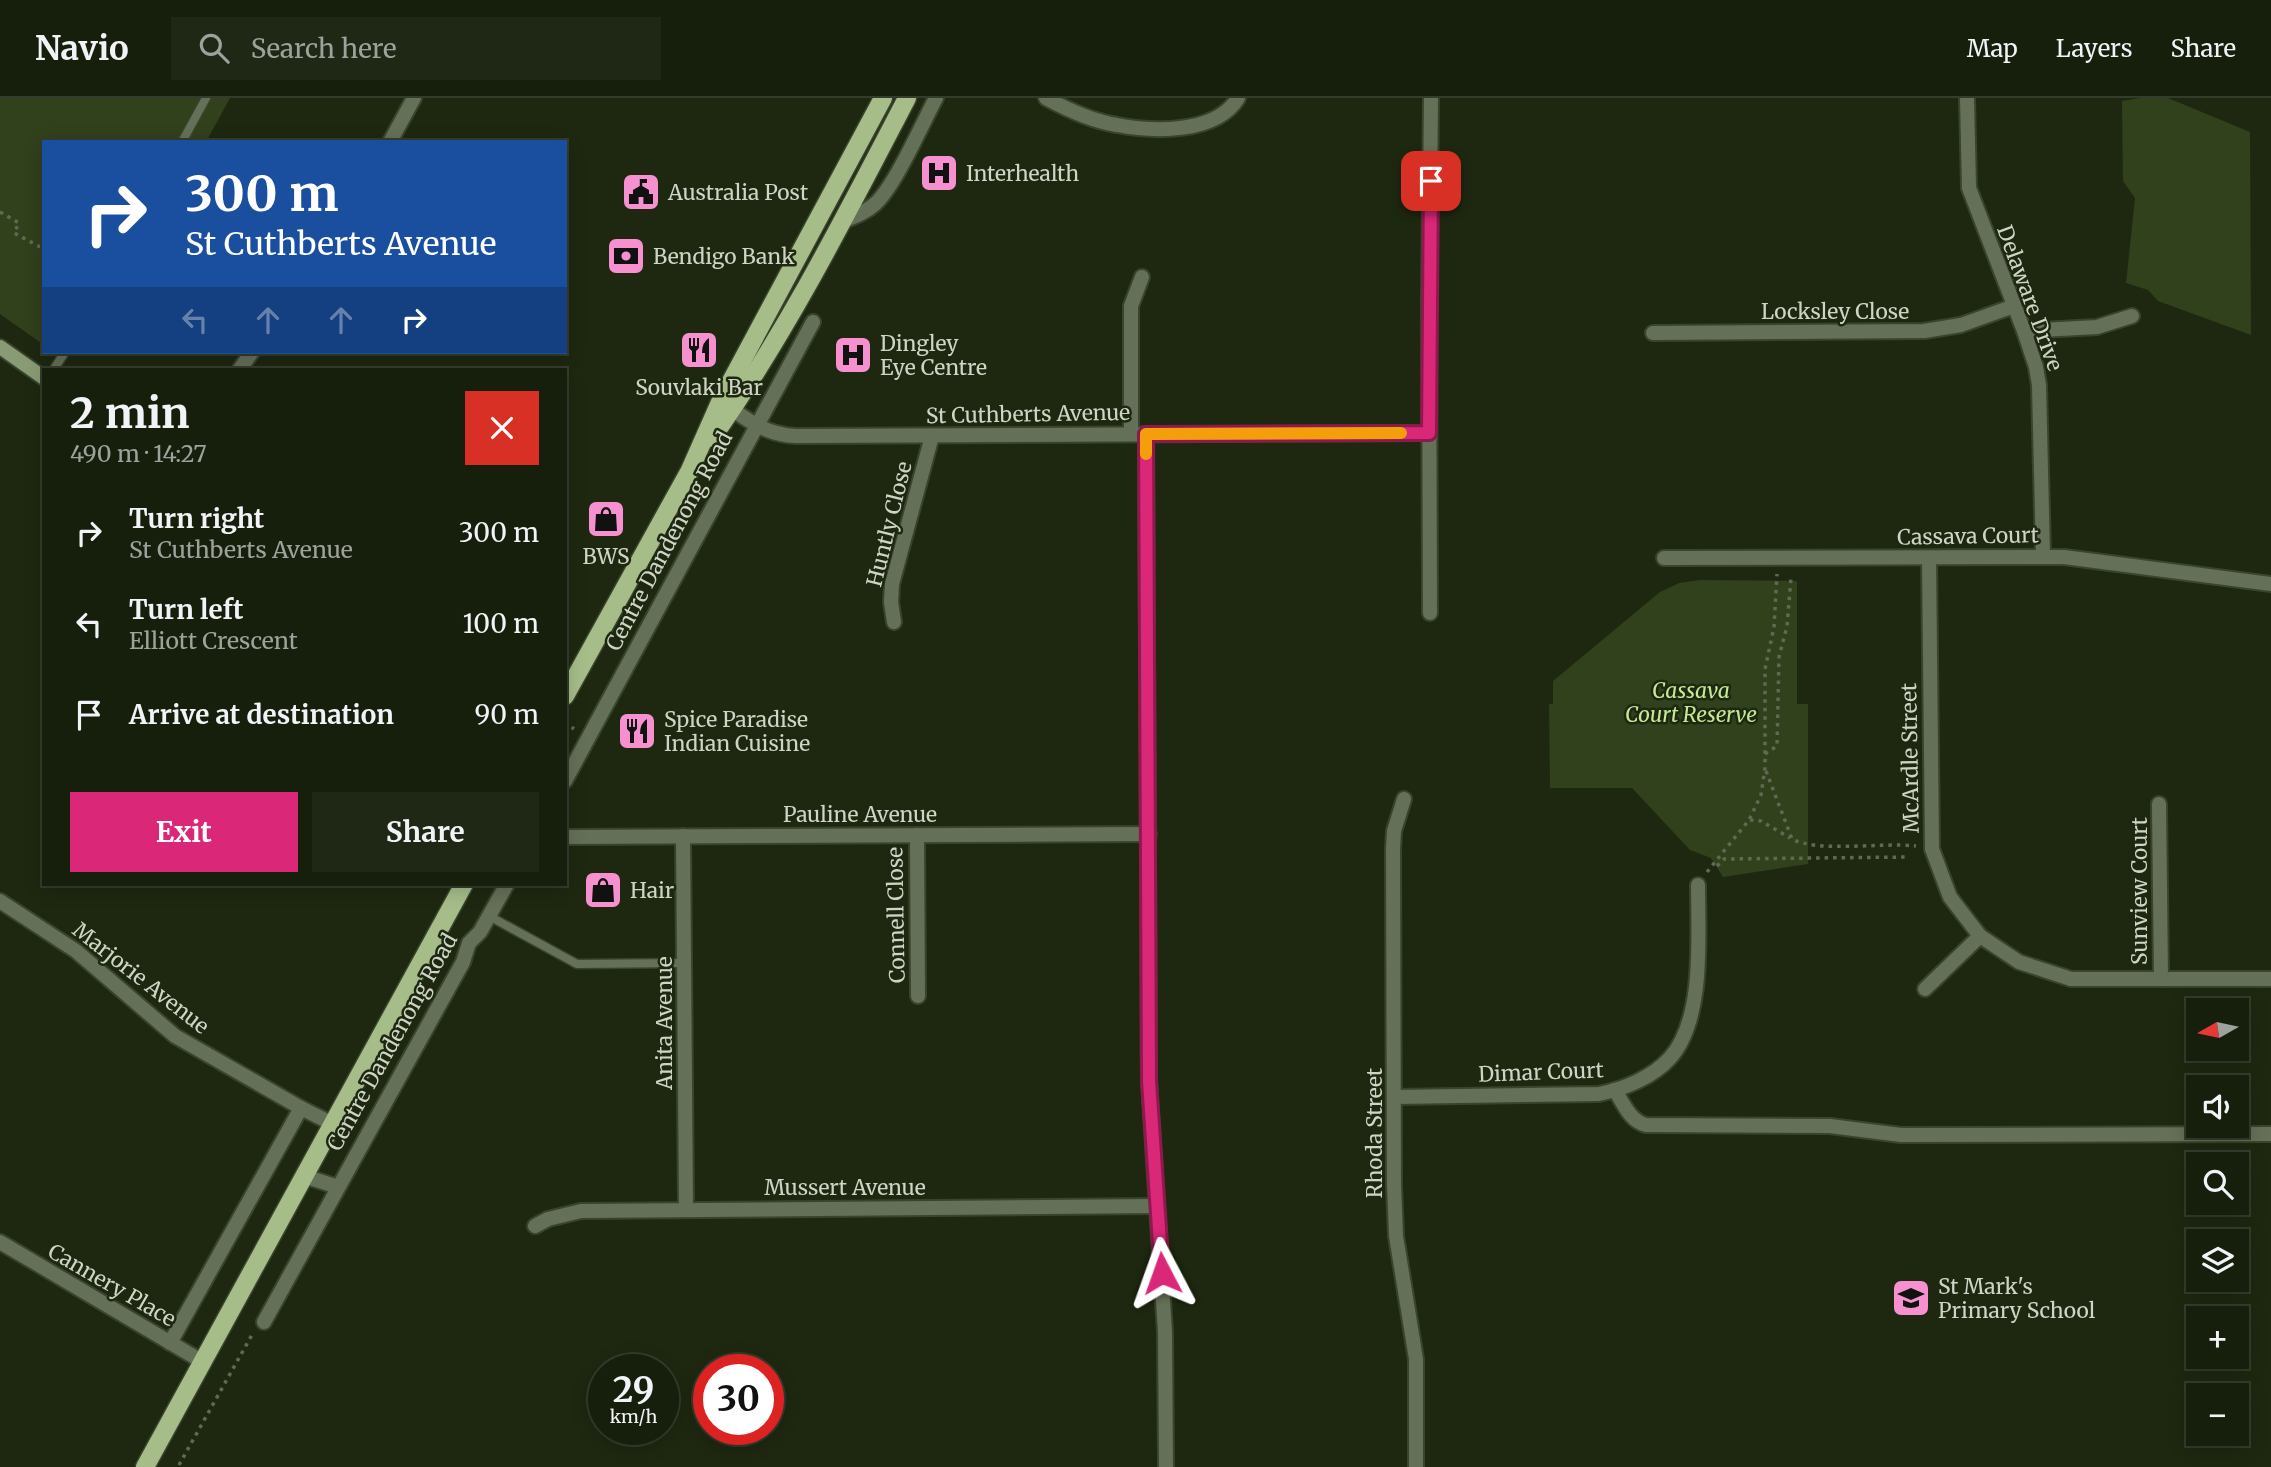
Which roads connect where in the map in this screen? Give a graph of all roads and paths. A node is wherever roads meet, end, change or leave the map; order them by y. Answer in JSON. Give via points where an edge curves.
{"nodes":[{"id":1,"x":206,"y":98,"type":"edge"},
{"id":2,"x":414,"y":98,"type":"edge"},
{"id":3,"x":883,"y":98,"type":"edge"},
{"id":4,"x":907,"y":98,"type":"edge"},
{"id":5,"x":936,"y":98,"type":"edge"},
{"id":6,"x":1046,"y":98,"type":"edge"},
{"id":7,"x":1238,"y":98,"type":"edge"},
{"id":8,"x":1431,"y":98,"type":"edge"},
{"id":9,"x":1967,"y":98,"type":"edge"},
{"id":10,"x":184,"y":140,"type":"edge"},
{"id":11,"x":391,"y":140,"type":"edge"},
{"id":12,"x":0,"y":212,"type":"edge"},
{"id":13,"x":841,"y":222,"type":"junction"},
{"id":14,"x":42,"y":248,"type":"edge"},
{"id":15,"x":1142,"y":277,"type":"dead end"},
{"id":16,"x":2014,"y":306,"type":"junction"},
{"id":17,"x":2132,"y":316,"type":"dead end"},
{"id":18,"x":813,"y":322,"type":"dead end"},
{"id":19,"x":2024,"y":331,"type":"junction"},
{"id":20,"x":1653,"y":333,"type":"dead end"},
{"id":21,"x":0,"y":347,"type":"edge"},
{"id":22,"x":42,"y":377,"type":"edge"},
{"id":23,"x":727,"y":405,"type":"junction"},
{"id":24,"x":757,"y":426,"type":"junction"},
{"id":25,"x":1429,"y":433,"type":"junction"},
{"id":26,"x":1131,"y":434,"type":"junction"},
{"id":27,"x":1146,"y":434,"type":"junction"},
{"id":28,"x":932,"y":436,"type":"junction"},
{"id":29,"x":2043,"y":556,"type":"junction"},
{"id":30,"x":1664,"y":558,"type":"dead end"},
{"id":31,"x":1778,"y":558,"type":"junction"},
{"id":32,"x":1929,"y":558,"type":"junction"},
{"id":33,"x":1791,"y":578,"type":"dead end"},
{"id":34,"x":2271,"y":584,"type":"edge"},
{"id":35,"x":1430,"y":613,"type":"dead end"},
{"id":36,"x":894,"y":622,"type":"dead end"},
{"id":37,"x":567,"y":692,"type":"edge"},
{"id":38,"x":1765,"y":754,"type":"junction"},
{"id":39,"x":1765,"y":768,"type":"junction"},
{"id":40,"x":567,"y":777,"type":"edge"},
{"id":41,"x":1404,"y":799,"type":"dead end"},
{"id":42,"x":2159,"y":804,"type":"dead end"},
{"id":43,"x":1749,"y":820,"type":"junction"},
{"id":44,"x":1149,"y":834,"type":"junction"},
{"id":45,"x":917,"y":835,"type":"junction"},
{"id":46,"x":567,"y":836,"type":"edge"},
{"id":47,"x":683,"y":836,"type":"junction"},
{"id":48,"x":1791,"y":839,"type":"junction"},
{"id":49,"x":1932,"y":849,"type":"junction"},
{"id":50,"x":1909,"y":857,"type":"dead end"},
{"id":51,"x":1717,"y":866,"type":"dead end"},
{"id":52,"x":1698,"y":885,"type":"joint"},
{"id":53,"x":463,"y":886,"type":"edge"},
{"id":54,"x":506,"y":886,"type":"edge"},
{"id":55,"x":0,"y":901,"type":"edge"},
{"id":56,"x":489,"y":916,"type":"junction"},
{"id":57,"x":1980,"y":936,"type":"junction"},
{"id":58,"x":685,"y":963,"type":"junction"},
{"id":59,"x":2161,"y":978,"type":"junction"},
{"id":60,"x":2271,"y":979,"type":"edge"},
{"id":61,"x":1925,"y":989,"type":"dead end"},
{"id":62,"x":918,"y":996,"type":"dead end"},
{"id":63,"x":1615,"y":1090,"type":"junction"},
{"id":64,"x":1394,"y":1097,"type":"junction"},
{"id":65,"x":301,"y":1108,"type":"junction"},
{"id":66,"x":333,"y":1124,"type":"junction"},
{"id":67,"x":2271,"y":1134,"type":"edge"},
{"id":68,"x":304,"y":1176,"type":"junction"},
{"id":69,"x":338,"y":1187,"type":"junction"},
{"id":70,"x":1157,"y":1206,"type":"junction"},
{"id":71,"x":686,"y":1209,"type":"junction"},
{"id":72,"x":536,"y":1226,"type":"dead end"},
{"id":73,"x":0,"y":1242,"type":"edge"},
{"id":74,"x":264,"y":1322,"type":"joint"},
{"id":75,"x":170,"y":1343,"type":"junction"},
{"id":76,"x":203,"y":1362,"type":"junction"},
{"id":77,"x":179,"y":1465,"type":"dead end"},
{"id":78,"x":145,"y":1467,"type":"edge"},
{"id":79,"x":1166,"y":1467,"type":"edge"},
{"id":80,"x":1416,"y":1467,"type":"edge"}],
"edges":[{"from":1,"to":10,"type":"lane"},
{"from":2,"to":11,"type":"street"},
{"from":3,"to":23,"type":"main road","name":"Centre Dandenong Road"},
{"from":4,"to":13,"type":"main road","name":"Centre Dandenong Road"},
{"from":5,"to":13,"type":"street","via":[[877,202]]},
{"from":6,"to":7,"type":"street","via":[[1091,119],[1144,128],[1196,125],[1220,115]]},
{"from":8,"to":25,"type":"street"},
{"from":9,"to":16,"type":"street","name":"Delaware Drive","via":[[1969,188]]},
{"from":12,"to":14,"type":"path","via":[[19,223],[14,233]]},
{"from":13,"to":23,"type":"main road","name":"Centre Dandenong Road","via":[[794,307]]},
{"from":15,"to":26,"type":"street","via":[[1130,320]]},
{"from":16,"to":19,"type":"street","name":"Delaware Drive"},
{"from":16,"to":20,"type":"street","name":"Locksley Close","via":[[1961,325],[1924,331]]},
{"from":17,"to":19,"type":"street","via":[[2097,327]]},
{"from":18,"to":24,"type":"street","name":"Centre Dandenong Road"},
{"from":19,"to":29,"type":"street","name":"Delaware Drive","via":[[2041,401]]},
{"from":21,"to":22,"type":"main road"},
{"from":23,"to":24,"type":"street","name":"St Cuthberts Avenue"},
{"from":23,"to":37,"type":"main road","name":"Centre Dandenong Road"},
{"from":24,"to":28,"type":"street","name":"St Cuthberts Avenue","via":[[776,435]]},
{"from":24,"to":40,"type":"street","name":"Centre Dandenong Road"},
{"from":25,"to":27,"type":"street","name":"St Cuthberts Avenue"},
{"from":25,"to":35,"type":"street"},
{"from":26,"to":27,"type":"street","name":"St Cuthberts Avenue"},
{"from":26,"to":28,"type":"street","name":"St Cuthberts Avenue"},
{"from":27,"to":44,"type":"street"},
{"from":28,"to":36,"type":"street","name":"Huntly Close","via":[[892,584]]},
{"from":29,"to":32,"type":"street","name":"Cassava Court"},
{"from":29,"to":34,"type":"street","name":"Cassava Court"},
{"from":30,"to":31,"type":"street","name":"Cassava Court"},
{"from":31,"to":32,"type":"street","name":"Cassava Court"},
{"from":31,"to":38,"type":"path","via":[[1774,627],[1765,669]]},
{"from":32,"to":49,"type":"street","name":"McArdle Street"},
{"from":33,"to":38,"type":"path","via":[[1778,675],[1777,746]]},
{"from":38,"to":39,"type":"path"},
{"from":39,"to":43,"type":"path","via":[[1761,795]]},
{"from":39,"to":48,"type":"path"},
{"from":41,"to":64,"type":"street","name":"Rhoda Street","via":[[1393,849]]},
{"from":42,"to":59,"type":"street","name":"Sunview Court"},
{"from":43,"to":48,"type":"path","via":[[1761,821]]},
{"from":43,"to":52,"type":"path"},
{"from":44,"to":45,"type":"street","name":"Pauline Avenue"},
{"from":44,"to":70,"type":"street","via":[[1149,1081]]},
{"from":45,"to":47,"type":"street","name":"Pauline Avenue"},
{"from":45,"to":62,"type":"street","name":"Connell Close"},
{"from":46,"to":47,"type":"street","name":"Pauline Avenue"},
{"from":47,"to":58,"type":"street","name":"Anita Avenue"},
{"from":48,"to":49,"type":"path","via":[[1804,844]]},
{"from":49,"to":57,"type":"street","name":"McArdle Street","via":[[1950,897]]},
{"from":50,"to":51,"type":"path","via":[[1724,859]]},
{"from":52,"to":63,"type":"street","name":"Dimar Court","via":[[1698,980],[1689,1026],[1671,1058]]},
{"from":53,"to":66,"type":"main road","name":"Centre Dandenong Road"},
{"from":54,"to":56,"type":"street","name":"Centre Dandenong Road"},
{"from":55,"to":65,"type":"street","name":"Marjorie Avenue","via":[[76,951],[175,1036]]},
{"from":56,"to":58,"type":"lane","via":[[577,964]]},
{"from":56,"to":69,"type":"street","name":"Centre Dandenong Road","via":[[469,943],[463,962]]},
{"from":57,"to":59,"type":"street","name":"McArdle Street","via":[[2019,962],[2071,979]]},
{"from":57,"to":61,"type":"street"},
{"from":58,"to":71,"type":"street","name":"Anita Avenue"},
{"from":59,"to":60,"type":"street","name":"McArdle Street"},
{"from":63,"to":64,"type":"street","name":"Dimar Court"},
{"from":63,"to":67,"type":"street","via":[[1629,1113],[1646,1125],[1830,1126],[1901,1135]]},
{"from":64,"to":80,"type":"street","name":"Rhoda Street","via":[[1396,1227],[1416,1359]]},
{"from":65,"to":66,"type":"street","name":"Marjorie Avenue"},
{"from":65,"to":75,"type":"street"},
{"from":66,"to":68,"type":"main road","name":"Centre Dandenong Road"},
{"from":68,"to":69,"type":"street"},
{"from":68,"to":76,"type":"main road","name":"Centre Dandenong Road"},
{"from":69,"to":74,"type":"street","name":"Centre Dandenong Road"},
{"from":70,"to":71,"type":"street","name":"Mussert Avenue"},
{"from":70,"to":79,"type":"street","via":[[1165,1332]]},
{"from":71,"to":72,"type":"street","name":"Mussert Avenue","via":[[581,1211]]},
{"from":73,"to":75,"type":"street","name":"Cannery Place"},
{"from":74,"to":77,"type":"path","via":[[249,1338]]},
{"from":75,"to":76,"type":"street","name":"Cannery Place"},
{"from":76,"to":78,"type":"main road","name":"Centre Dandenong Road"}]}
